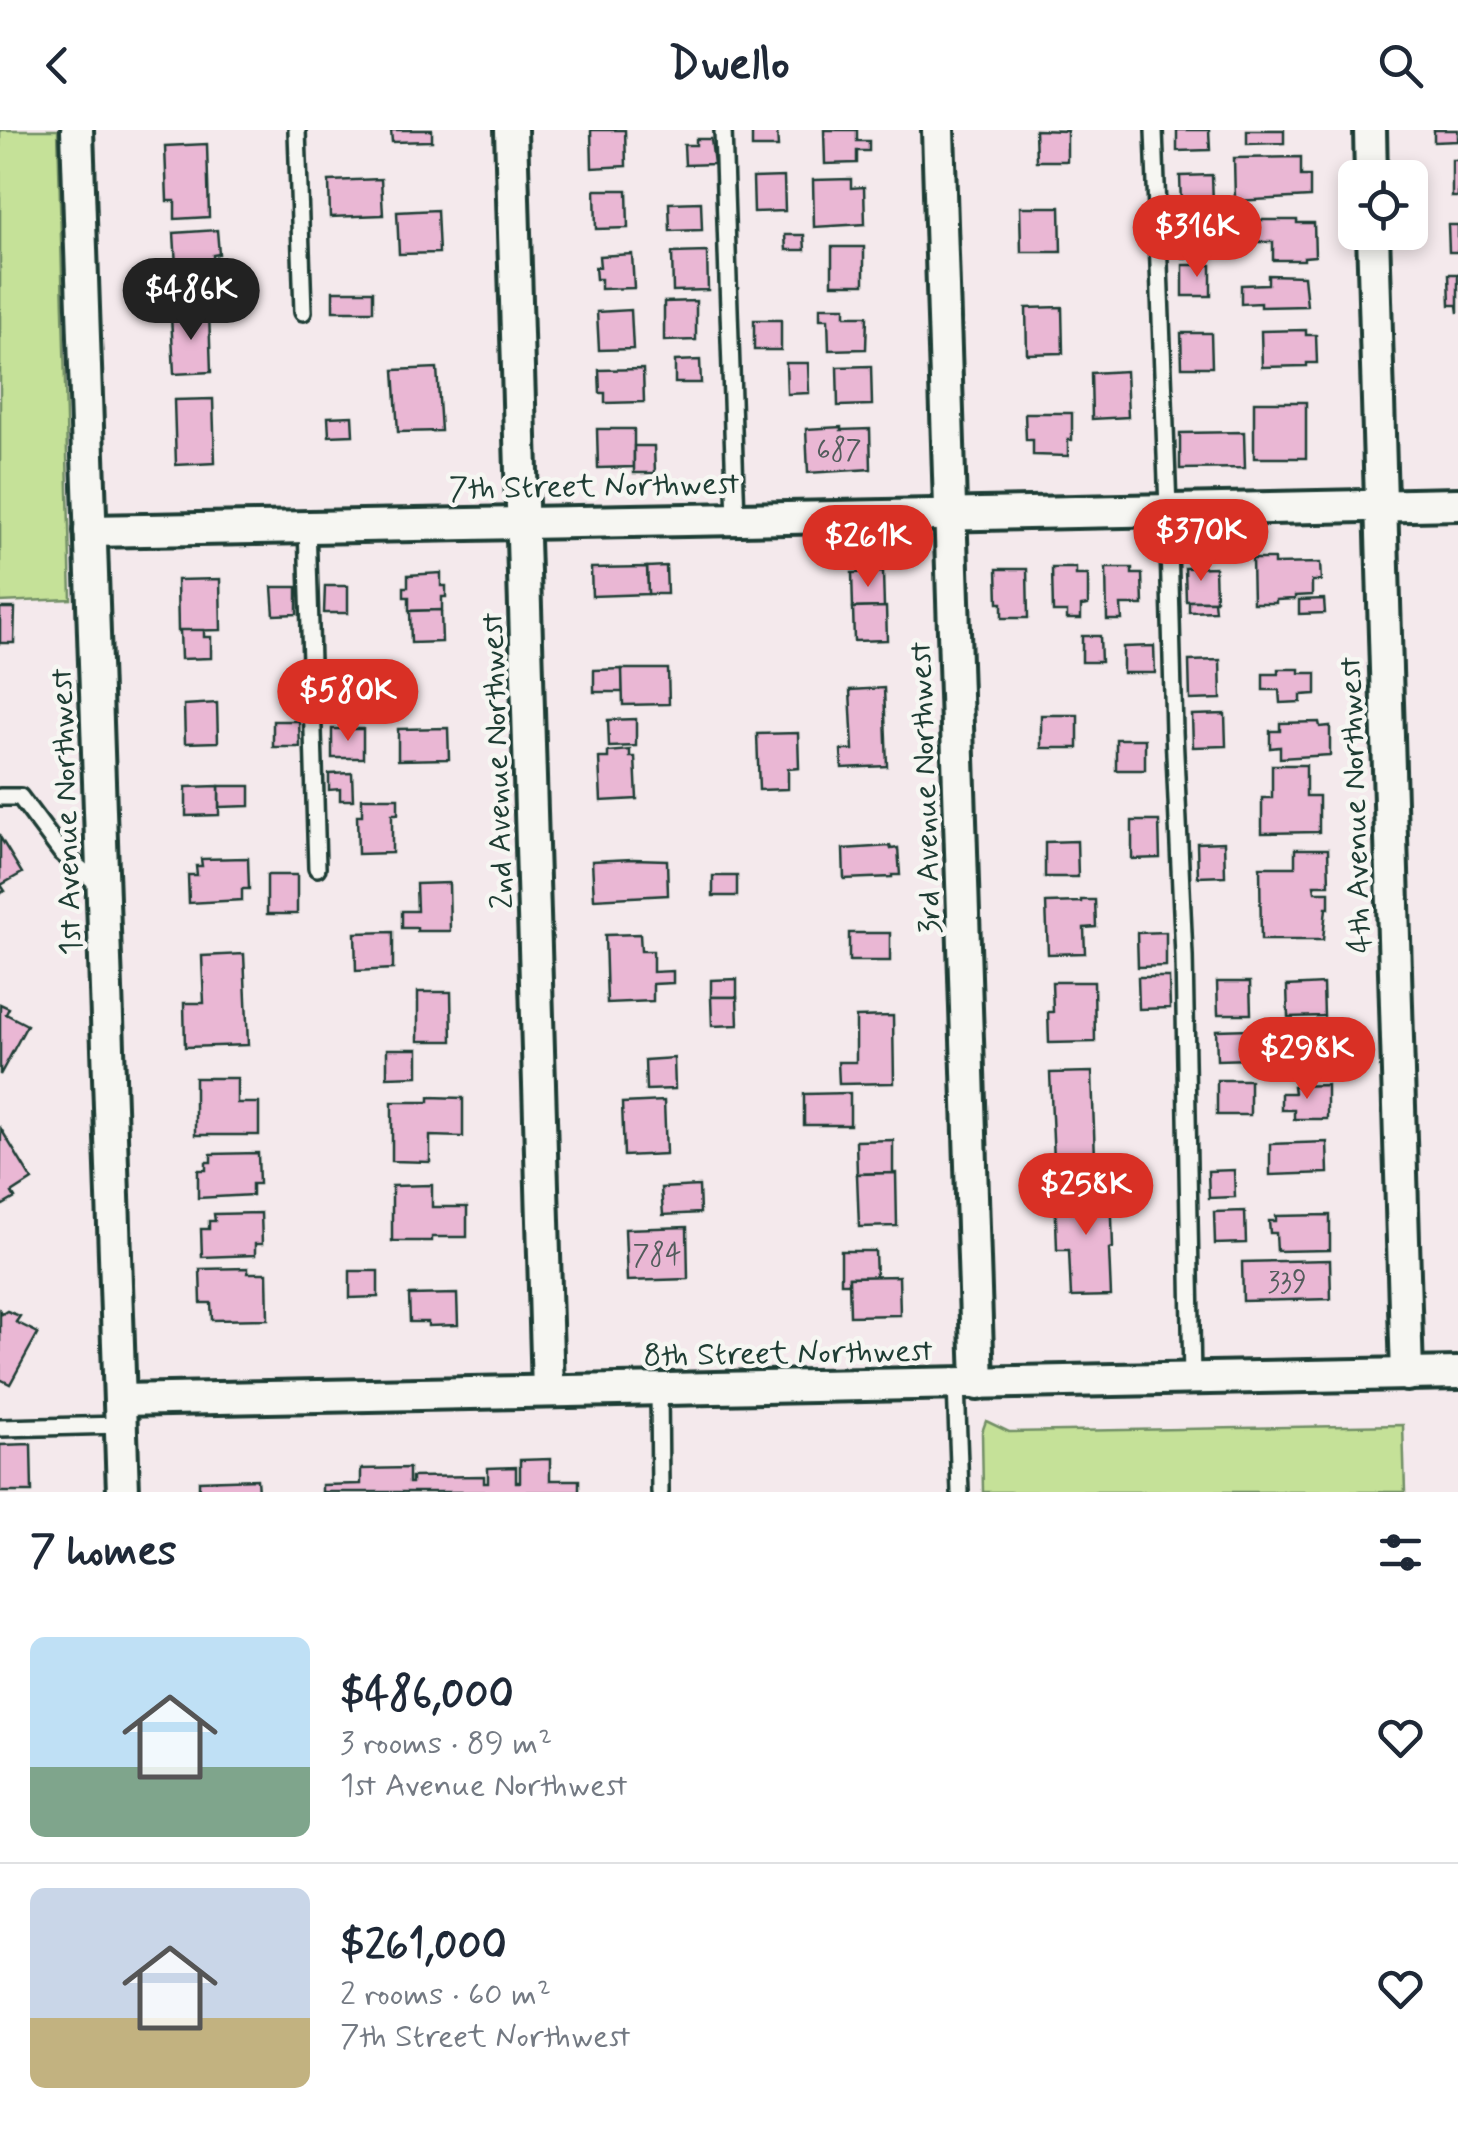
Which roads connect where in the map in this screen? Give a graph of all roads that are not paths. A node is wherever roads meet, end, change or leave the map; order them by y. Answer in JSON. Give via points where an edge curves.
{"nodes":[{"id":1,"x":76,"y":130,"type":"edge"},
{"id":2,"x":297,"y":130,"type":"edge"},
{"id":3,"x":512,"y":130,"type":"edge"},
{"id":4,"x":724,"y":130,"type":"edge"},
{"id":5,"x":938,"y":130,"type":"edge"},
{"id":6,"x":1154,"y":130,"type":"edge"},
{"id":7,"x":1370,"y":130,"type":"edge"},
{"id":8,"x":1371,"y":160,"type":"edge"},
{"id":9,"x":1373,"y":250,"type":"edge"},
{"id":10,"x":303,"y":312,"type":"dead end"},
{"id":11,"x":1458,"y":504,"type":"edge"},
{"id":12,"x":1380,"y":505,"type":"junction"},
{"id":13,"x":1168,"y":508,"type":"junction"},
{"id":14,"x":950,"y":514,"type":"junction"},
{"id":15,"x":736,"y":519,"type":"junction"},
{"id":16,"x":524,"y":520,"type":"junction"},
{"id":17,"x":307,"y":525,"type":"junction"},
{"id":18,"x":90,"y":531,"type":"junction"},
{"id":19,"x":0,"y":797,"type":"edge"},
{"id":20,"x":317,"y":868,"type":"dead end"},
{"id":21,"x":103,"y":888,"type":"junction"},
{"id":22,"x":1458,"y":1372,"type":"edge"},
{"id":23,"x":1407,"y":1375,"type":"junction"},
{"id":24,"x":1192,"y":1379,"type":"junction"},
{"id":25,"x":967,"y":1384,"type":"junction"},
{"id":26,"x":659,"y":1389,"type":"junction"},
{"id":27,"x":548,"y":1391,"type":"junction"},
{"id":28,"x":120,"y":1412,"type":"junction"},
{"id":29,"x":0,"y":1428,"type":"edge"},
{"id":30,"x":123,"y":1492,"type":"edge"},
{"id":31,"x":660,"y":1492,"type":"edge"},
{"id":32,"x":960,"y":1492,"type":"edge"}],
"edges":[{"from":1,"to":18,"type":"street","name":"1st Avenue Northwest"},
{"from":2,"to":10,"type":"lane"},
{"from":3,"to":16,"type":"street","name":"2nd Avenue Northwest"},
{"from":4,"to":15,"type":"lane"},
{"from":5,"to":14,"type":"street","name":"3rd Avenue Northwest"},
{"from":6,"to":13,"type":"lane"},
{"from":7,"to":8,"type":"street"},
{"from":9,"to":12,"type":"street","name":"4th Avenue Northwest"},
{"from":11,"to":12,"type":"street","name":"7th Street Northwest"},
{"from":12,"to":13,"type":"street","name":"7th Street Northwest"},
{"from":12,"to":23,"type":"street","name":"4th Avenue Northwest"},
{"from":13,"to":14,"type":"street","name":"7th Street Northwest"},
{"from":13,"to":24,"type":"lane"},
{"from":14,"to":15,"type":"street","name":"7th Street Northwest"},
{"from":14,"to":25,"type":"street","name":"3rd Avenue Northwest"},
{"from":15,"to":16,"type":"street","name":"7th Street Northwest"},
{"from":16,"to":17,"type":"street","name":"7th Street Northwest"},
{"from":16,"to":27,"type":"street","name":"2nd Avenue Northwest"},
{"from":17,"to":18,"type":"street","name":"7th Street Northwest"},
{"from":17,"to":20,"type":"lane"},
{"from":18,"to":21,"type":"street","name":"1st Avenue Northwest"},
{"from":19,"to":21,"type":"lane","via":[[20,797],[61,852]]},
{"from":21,"to":28,"type":"street","name":"1st Avenue Northwest"},
{"from":22,"to":23,"type":"street","name":"8th Street Northwest"},
{"from":23,"to":24,"type":"street","name":"8th Street Northwest"},
{"from":24,"to":25,"type":"street","name":"8th Street Northwest"},
{"from":25,"to":26,"type":"street","name":"8th Street Northwest"},
{"from":25,"to":32,"type":"lane"},
{"from":26,"to":27,"type":"street","name":"8th Street Northwest"},
{"from":26,"to":31,"type":"lane"},
{"from":27,"to":28,"type":"street","name":"8th Street Northwest"},
{"from":28,"to":29,"type":"lane"},
{"from":28,"to":30,"type":"street","name":"1st Avenue Northwest"}]}
